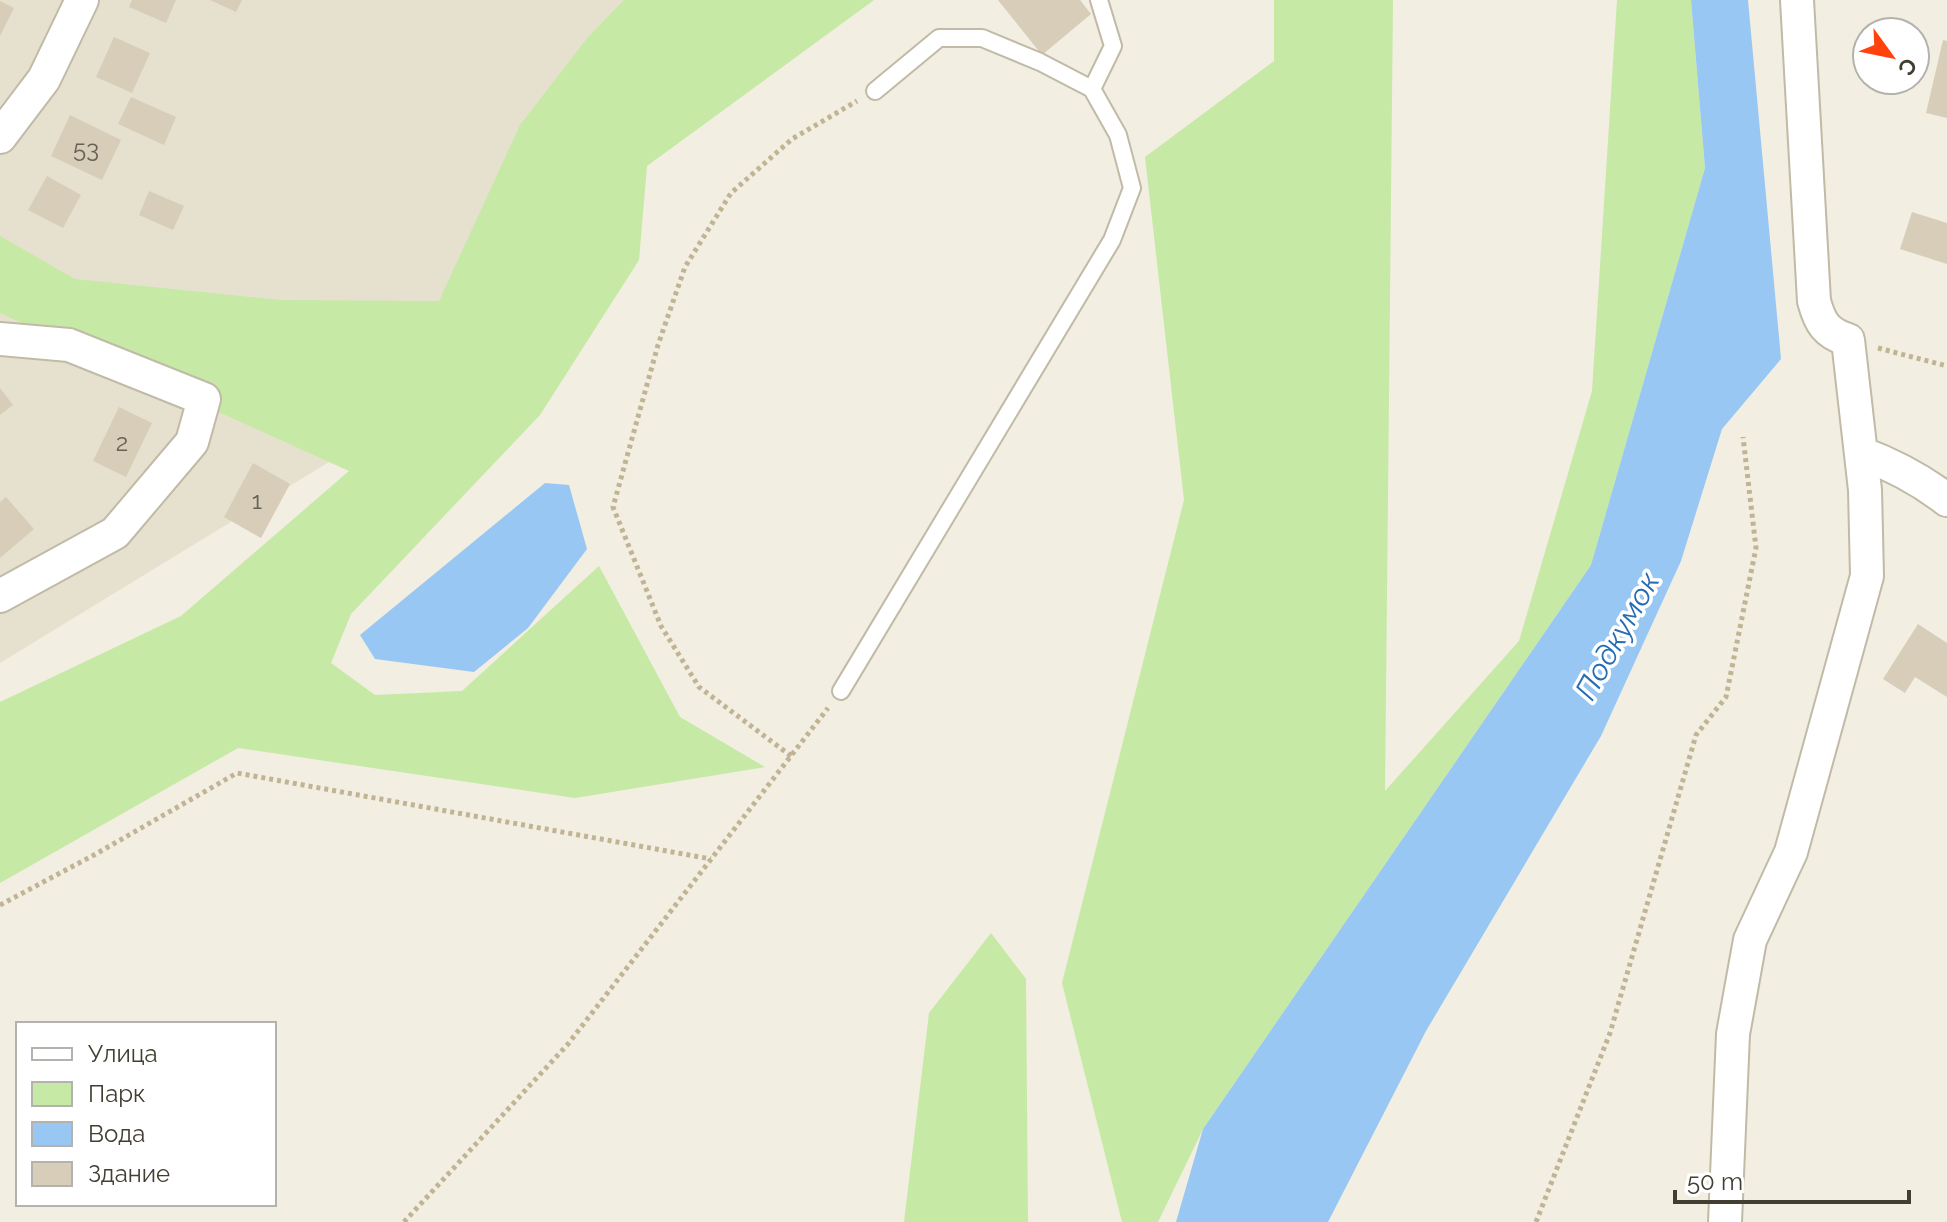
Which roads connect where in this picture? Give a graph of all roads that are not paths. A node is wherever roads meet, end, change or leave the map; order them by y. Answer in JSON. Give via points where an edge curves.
{"nodes":[{"id":1,"x":82,"y":0,"type":"edge"},
{"id":2,"x":1099,"y":0,"type":"edge"},
{"id":3,"x":1797,"y":0,"type":"edge"},
{"id":4,"x":1092,"y":89,"type":"junction"},
{"id":5,"x":875,"y":91,"type":"road end"},
{"id":6,"x":0,"y":137,"type":"edge"},
{"id":7,"x":0,"y":339,"type":"edge"},
{"id":8,"x":1861,"y":453,"type":"junction"},
{"id":9,"x":1947,"y":500,"type":"edge"},
{"id":10,"x":0,"y":596,"type":"edge"},
{"id":11,"x":841,"y":691,"type":"road end"},
{"id":12,"x":1725,"y":1222,"type":"edge"}],
"edges":[{"from":1,"to":6,"type":"street","via":[[44,79]]},
{"from":2,"to":4,"type":"lane","via":[[1113,46]]},
{"from":3,"to":8,"type":"street","via":[[1814,301],[1825,328],[1848,340]]},
{"from":4,"to":5,"type":"lane","via":[[982,38],[939,38]]},
{"from":4,"to":11,"type":"lane","via":[[1118,135],[1132,188],[1112,240]]},
{"from":7,"to":10,"type":"street","via":[[69,345],[204,399],[192,442],[115,533]]},
{"from":8,"to":9,"type":"street","via":[[1897,467]]},
{"from":8,"to":12,"type":"street","via":[[1867,576],[1791,852],[1750,940],[1733,1034]]}]}
